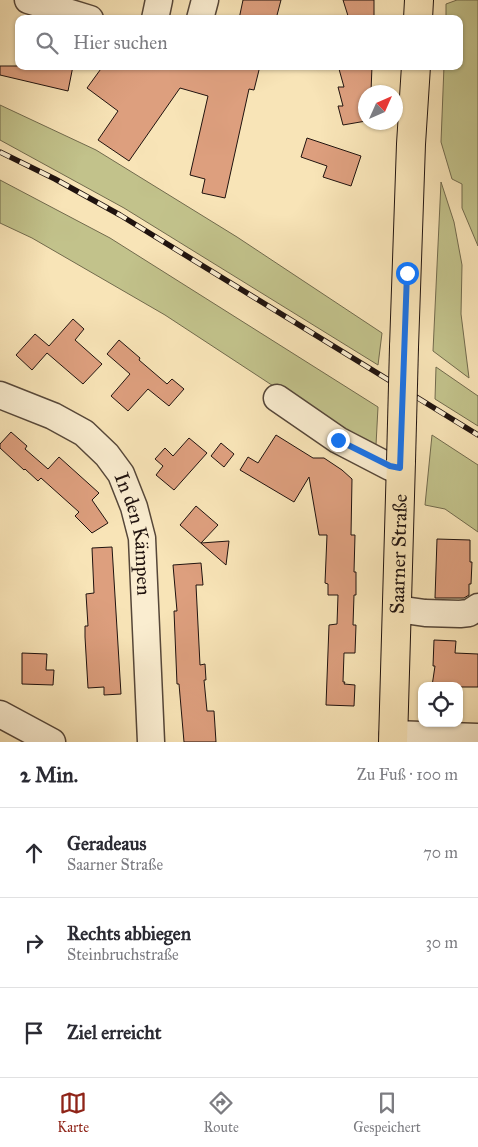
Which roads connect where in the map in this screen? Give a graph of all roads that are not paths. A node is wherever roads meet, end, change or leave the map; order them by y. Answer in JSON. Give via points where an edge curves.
{"nodes":[{"id":1,"x":159,"y":0,"type":"edge"},
{"id":2,"x":205,"y":0,"type":"edge"},
{"id":3,"x":419,"y":0,"type":"edge"},
{"id":4,"x":45,"y":2,"type":"edge"},
{"id":5,"x":79,"y":15,"type":"edge"},
{"id":6,"x":156,"y":15,"type":"edge"},
{"id":7,"x":201,"y":15,"type":"edge"},
{"id":8,"x":418,"y":15,"type":"edge"},
{"id":9,"x":416,"y":70,"type":"edge"},
{"id":10,"x":0,"y":395,"type":"edge"},
{"id":11,"x":278,"y":398,"type":"dead end"},
{"id":12,"x":401,"y":464,"type":"junction"},
{"id":13,"x":478,"y":607,"type":"edge"},
{"id":14,"x":397,"y":609,"type":"junction"},
{"id":15,"x":0,"y":714,"type":"edge"},
{"id":16,"x":478,"y":737,"type":"edge"},
{"id":17,"x":393,"y":738,"type":"edge"},
{"id":18,"x":52,"y":742,"type":"edge"},
{"id":19,"x":151,"y":742,"type":"edge"}],
"edges":[{"from":1,"to":6,"type":"street"},
{"from":2,"to":7,"type":"street"},
{"from":3,"to":8,"type":"main road"},
{"from":4,"to":5,"type":"street"},
{"from":9,"to":12,"type":"main road","name":"Saarner Straße","bridge":true},
{"from":10,"to":19,"type":"street","name":"In den Kämpen","via":[[84,432],[122,474],[142,538]]},
{"from":11,"to":12,"type":"street","via":[[338,440],[390,466]]},
{"from":12,"to":14,"type":"main road","name":"Saarner Straße"},
{"from":13,"to":14,"type":"street","via":[[460,614]]},
{"from":14,"to":17,"type":"main road","name":"Saarner Straße"},
{"from":15,"to":18,"type":"street"},
{"from":16,"to":17,"type":"street"}]}
